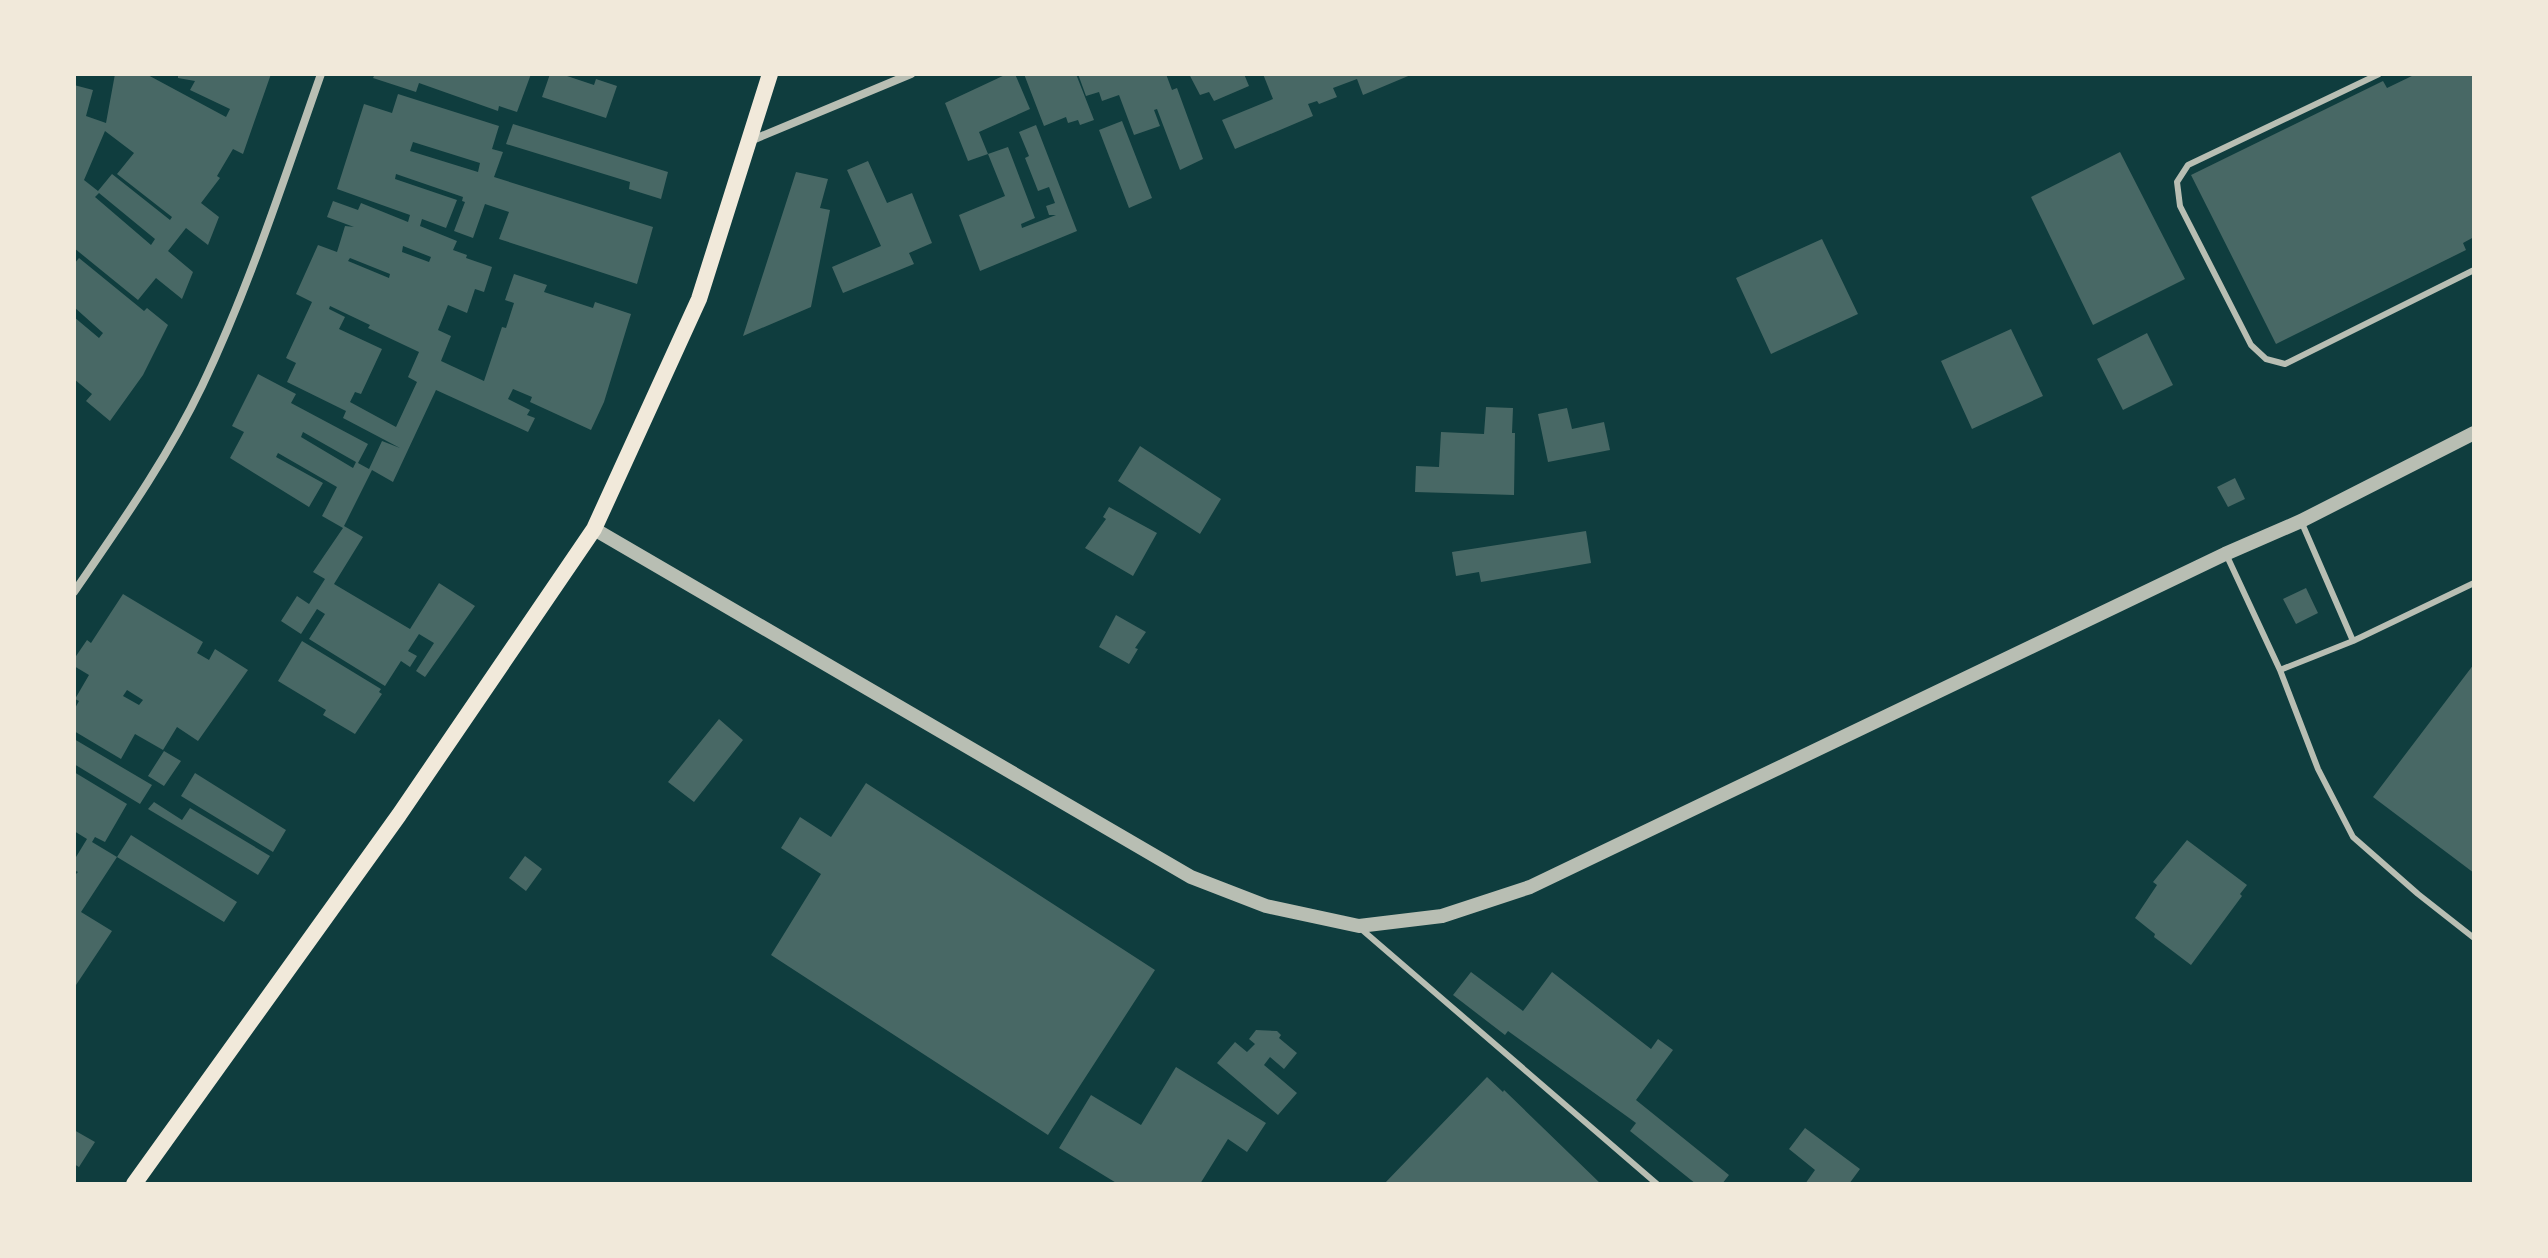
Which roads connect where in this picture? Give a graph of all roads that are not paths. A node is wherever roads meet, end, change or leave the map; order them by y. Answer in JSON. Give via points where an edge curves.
{"nodes":[{"id":1,"x":321,"y":74,"type":"edge"},
{"id":2,"x":770,"y":74,"type":"edge"},
{"id":3,"x":911,"y":74,"type":"edge"},
{"id":4,"x":2379,"y":74,"type":"edge"},
{"id":5,"x":750,"y":141,"type":"junction"},
{"id":6,"x":2474,"y":270,"type":"edge"},
{"id":7,"x":2474,"y":433,"type":"edge"},
{"id":8,"x":2301,"y":521,"type":"junction"},
{"id":9,"x":594,"y":529,"type":"junction"},
{"id":10,"x":2225,"y":554,"type":"junction"},
{"id":11,"x":2474,"y":583,"type":"edge"},
{"id":12,"x":74,"y":592,"type":"edge"},
{"id":13,"x":2353,"y":641,"type":"junction"},
{"id":14,"x":2280,"y":670,"type":"junction"},
{"id":15,"x":1359,"y":926,"type":"junction"},
{"id":16,"x":2474,"y":938,"type":"edge"},
{"id":17,"x":134,"y":1184,"type":"edge"},
{"id":18,"x":1657,"y":1184,"type":"edge"}],
"edges":[{"from":1,"to":12,"type":"street","via":[[251,271],[201,387],[145,488]]},
{"from":2,"to":5,"type":"main road"},
{"from":3,"to":5,"type":"street"},
{"from":4,"to":6,"type":"lane","via":[[2188,165],[2177,182],[2180,206],[2251,345],[2266,359],[2285,364]]},
{"from":5,"to":9,"type":"main road","via":[[699,299]]},
{"from":7,"to":8,"type":"street"},
{"from":8,"to":10,"type":"street"},
{"from":8,"to":13,"type":"lane"},
{"from":9,"to":15,"type":"street","via":[[1191,877],[1266,906]]},
{"from":9,"to":17,"type":"main road","via":[[399,815]]},
{"from":10,"to":14,"type":"lane"},
{"from":10,"to":15,"type":"street","via":[[1530,887],[1442,916]]},
{"from":11,"to":13,"type":"lane"},
{"from":13,"to":14,"type":"lane"},
{"from":14,"to":16,"type":"lane","via":[[2318,769],[2353,837]]},
{"from":15,"to":18,"type":"lane"}]}
